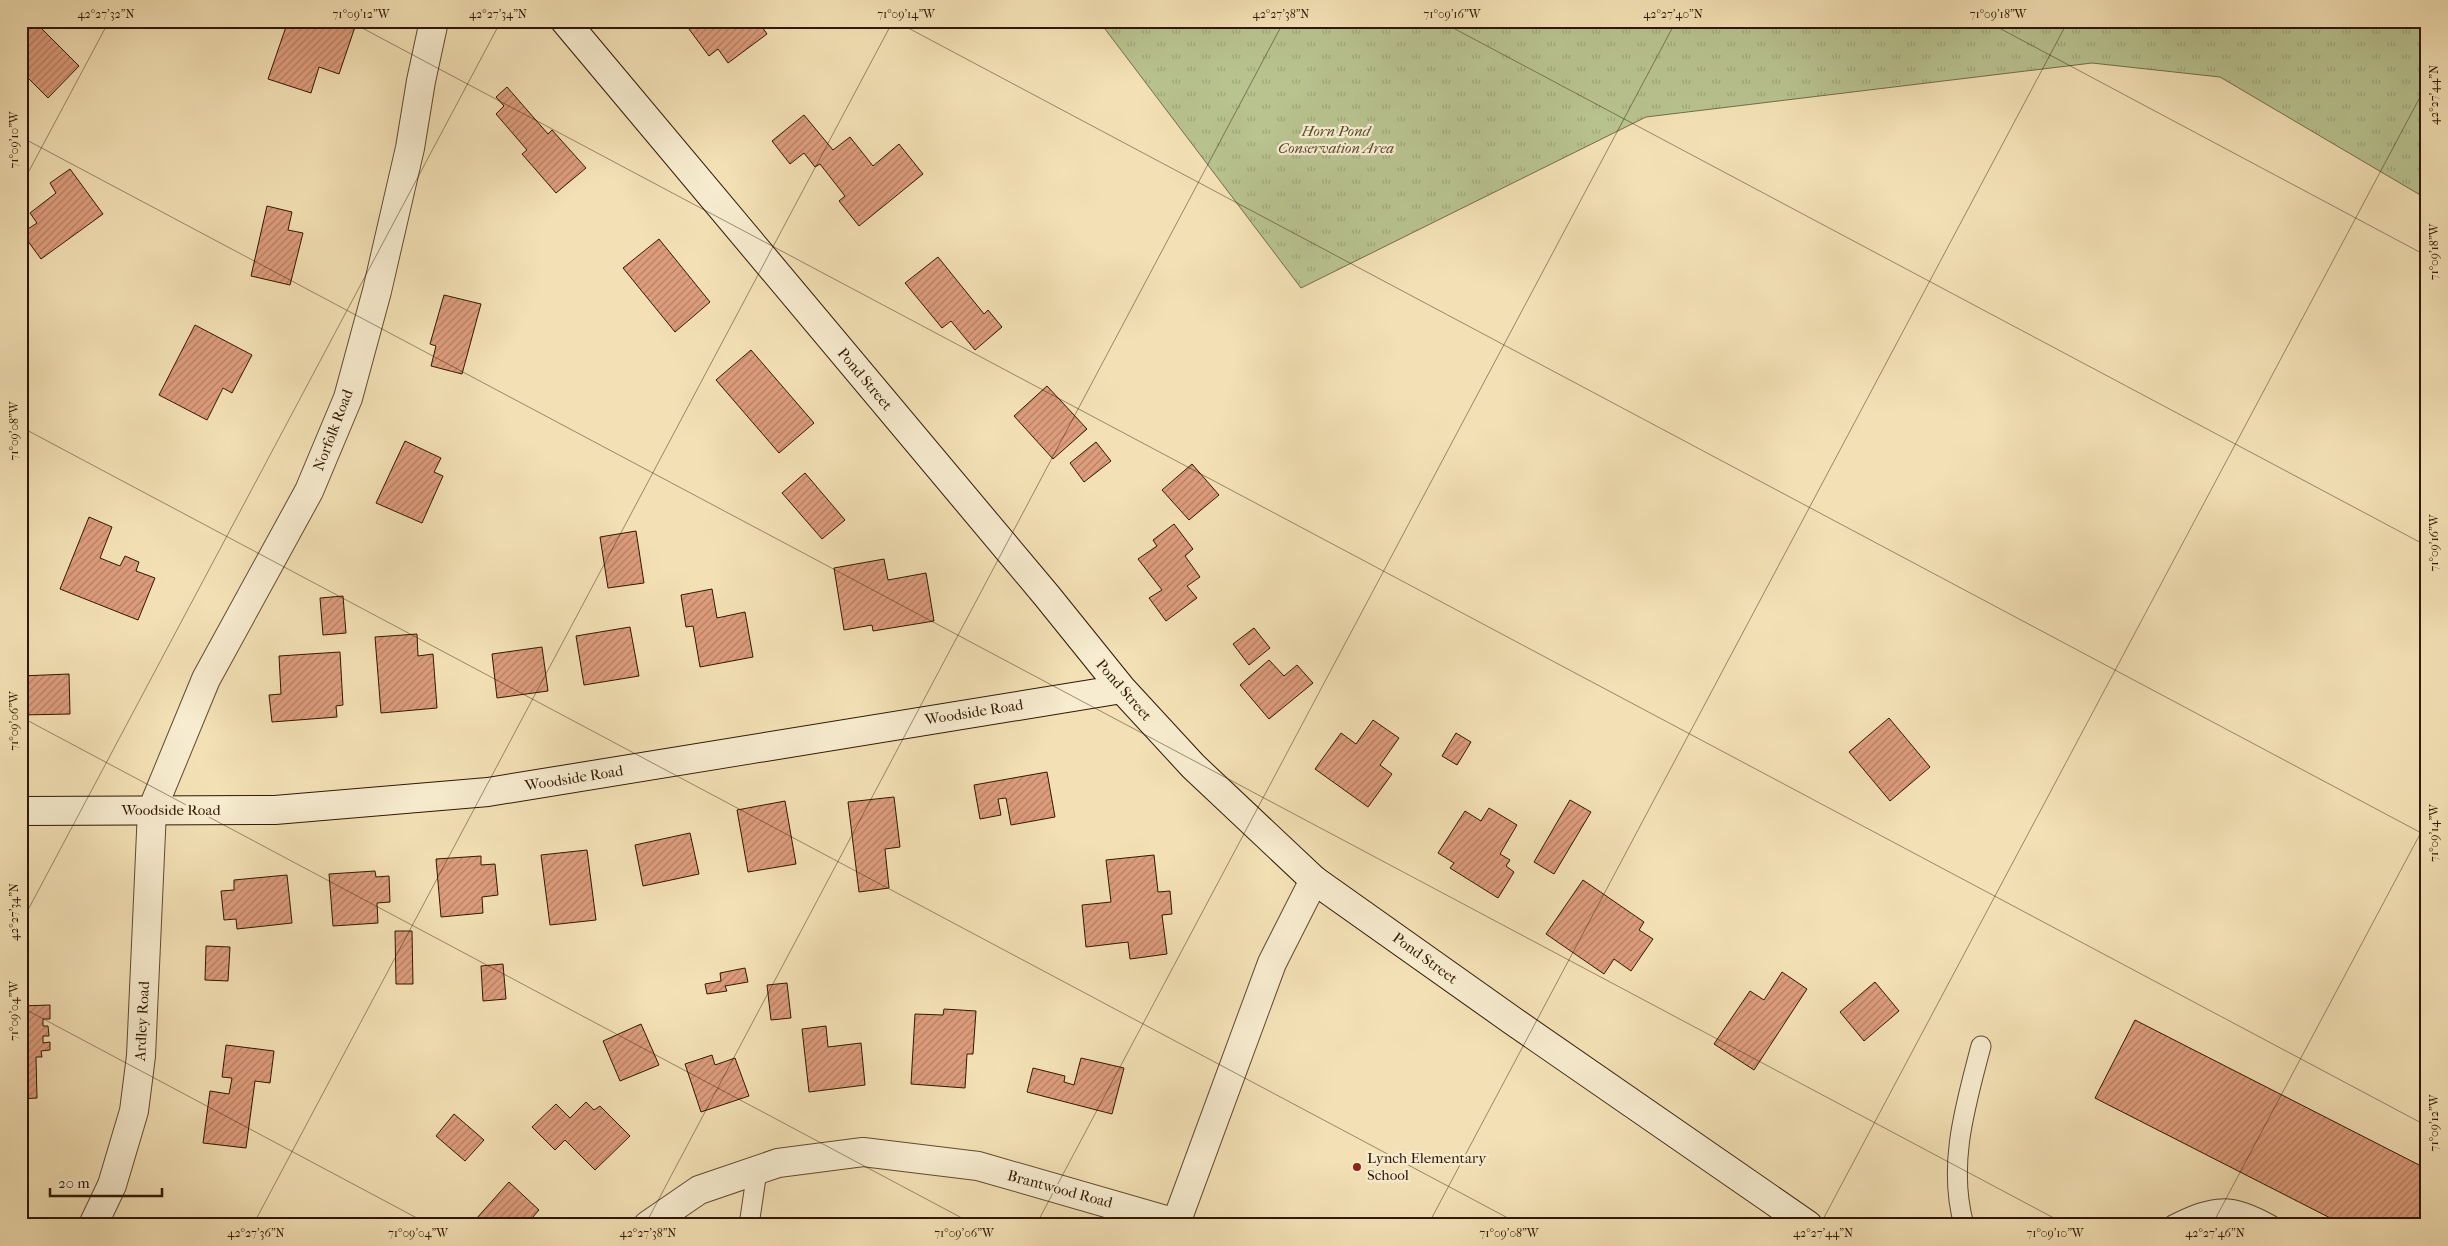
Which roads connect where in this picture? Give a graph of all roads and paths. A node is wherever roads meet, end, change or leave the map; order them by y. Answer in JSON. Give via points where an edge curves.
{"nodes":[{"id":1,"x":434,"y":21,"type":"edge"},
{"id":2,"x":565,"y":21,"type":"edge"},
{"id":3,"x":1122,"y":690,"type":"junction"},
{"id":4,"x":152,"y":810,"type":"junction"},
{"id":5,"x":21,"y":811,"type":"edge"},
{"id":6,"x":1314,"y":880,"type":"junction"},
{"id":7,"x":1981,"y":1046,"type":"dead end"},
{"id":8,"x":757,"y":1170,"type":"junction"},
{"id":9,"x":1176,"y":1224,"type":"edge"},
{"id":10,"x":93,"y":1225,"type":"edge"},
{"id":11,"x":648,"y":1225,"type":"edge"},
{"id":12,"x":749,"y":1225,"type":"edge"},
{"id":13,"x":1808,"y":1225,"type":"edge"},
{"id":14,"x":1964,"y":1225,"type":"edge"},
{"id":15,"x":2173,"y":1225,"type":"edge"},
{"id":16,"x":2271,"y":1225,"type":"edge"}],
"edges":[{"from":1,"to":4,"type":"street","name":"Norfolk Road","via":[[410,148],[348,398],[309,491],[206,679]]},
{"from":2,"to":3,"type":"street","name":"Pond Street","via":[[1047,596]]},
{"from":3,"to":4,"type":"street","name":"Woodside Road","via":[[488,792],[275,810]]},
{"from":3,"to":6,"type":"street","name":"Pond Street","via":[[1193,766]]},
{"from":4,"to":5,"type":"street","name":"Woodside Road"},
{"from":4,"to":10,"type":"street","name":"Ardley Road","via":[[141,1056],[134,1111],[112,1185]]},
{"from":6,"to":9,"type":"street","name":"Brantwood Road","via":[[1272,963]]},
{"from":6,"to":13,"type":"street","name":"Pond Street"},
{"from":7,"to":14,"type":"lane","via":[[1959,1132],[1958,1198]]},
{"from":8,"to":9,"type":"street","name":"Brantwood Road","via":[[778,1163],[863,1152],[978,1166]]},
{"from":8,"to":11,"type":"street","name":"Brantwood Road","via":[[699,1190]]},
{"from":8,"to":12,"type":"lane"},
{"from":15,"to":16,"type":"lane","via":[[2203,1211],[2230,1208],[2248,1212]]}]}
